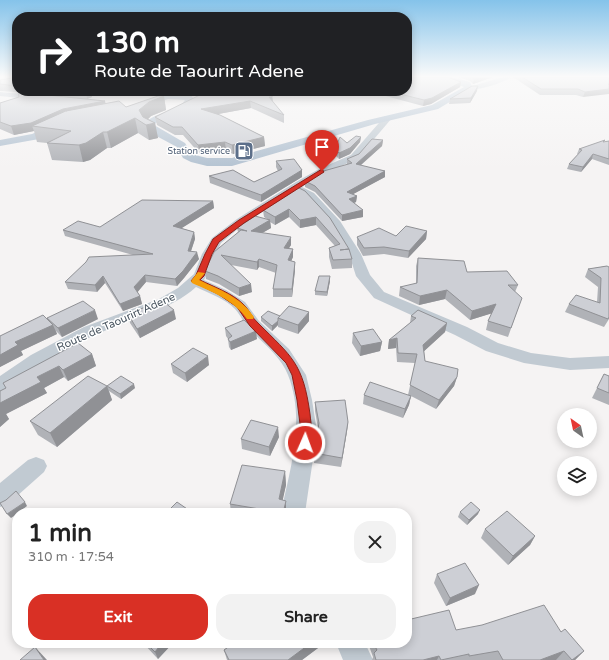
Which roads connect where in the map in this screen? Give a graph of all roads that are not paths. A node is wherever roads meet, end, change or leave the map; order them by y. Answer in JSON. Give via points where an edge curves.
{"nodes":[{"id":1,"x":182,"y":108,"type":"edge"},
{"id":2,"x":432,"y":108,"type":"edge"},
{"id":3,"x":388,"y":118,"type":"junction"},
{"id":4,"x":70,"y":120,"type":"edge"},
{"id":5,"x":0,"y":143,"type":"edge"},
{"id":6,"x":295,"y":188,"type":"junction"},
{"id":7,"x":194,"y":281,"type":"junction"},
{"id":8,"x":609,"y":362,"type":"edge"},
{"id":9,"x":0,"y":385,"type":"edge"},
{"id":10,"x":36,"y":466,"type":"dead end"},
{"id":11,"x":0,"y":496,"type":"edge"},
{"id":12,"x":294,"y":508,"type":"edge"},
{"id":13,"x":352,"y":648,"type":"edge"},
{"id":14,"x":358,"y":660,"type":"edge"}],
"edges":[{"from":1,"to":3,"type":"main road","via":[[148,125],[181,145],[195,160],[218,163],[232,162]]},
{"from":2,"to":3,"type":"main road"},
{"from":3,"to":6,"type":"street","name":"Route de Taourirt Adene","via":[[354,157],[322,171]]},
{"from":4,"to":5,"type":"main road","via":[[35,137]]},
{"from":6,"to":7,"type":"street","name":"Route de Taourirt Adene","via":[[242,221],[216,241],[200,276]]},
{"from":6,"to":8,"type":"street","via":[[310,195],[336,223],[355,254],[363,276],[379,295],[492,347],[530,359],[570,364]]},
{"from":7,"to":9,"type":"street","name":"Route de Taourirt Adene","via":[[164,302],[90,331],[37,359]]},
{"from":7,"to":12,"type":"street","via":[[240,305],[253,324],[283,352],[297,375],[307,432]]},
{"from":10,"to":11,"type":"street"},
{"from":13,"to":14,"type":"street"}]}
